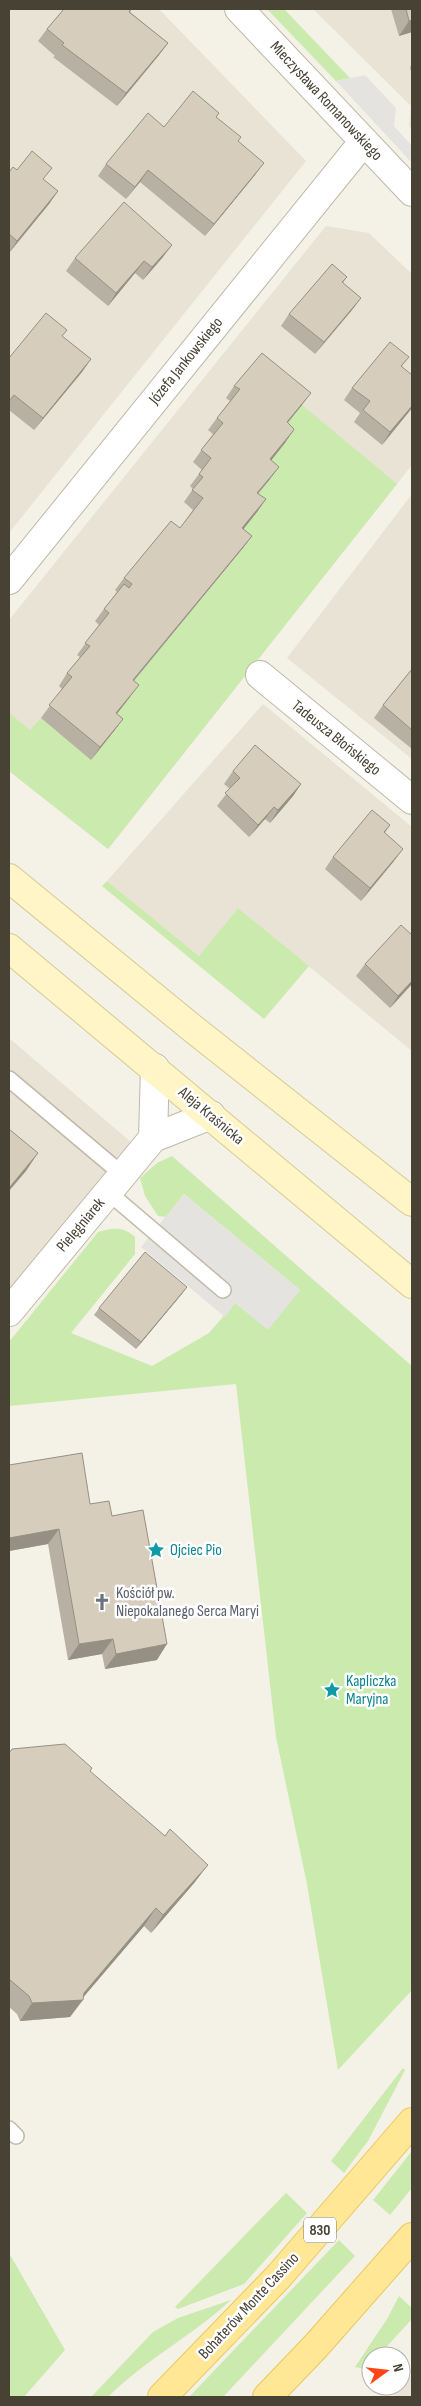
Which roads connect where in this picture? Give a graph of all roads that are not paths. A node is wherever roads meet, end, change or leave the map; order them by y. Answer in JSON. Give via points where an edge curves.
{"nodes":[{"id":1,"x":239,"y":9,"type":"edge"},
{"id":2,"x":364,"y":141,"type":"junction"},
{"id":3,"x":412,"y":192,"type":"edge"},
{"id":4,"x":9,"y":580,"type":"edge"},
{"id":5,"x":260,"y":676,"type":"dead end"},
{"id":6,"x":412,"y":800,"type":"edge"},
{"id":7,"x":9,"y":878,"type":"edge"},
{"id":8,"x":9,"y":948,"type":"edge"},
{"id":9,"x":155,"y":1068,"type":"junction"},
{"id":10,"x":9,"y":1079,"type":"edge"},
{"id":11,"x":211,"y":1115,"type":"junction"},
{"id":12,"x":153,"y":1138,"type":"junction"},
{"id":13,"x":116,"y":1184,"type":"junction"},
{"id":14,"x":412,"y":1202,"type":"edge"},
{"id":15,"x":412,"y":1284,"type":"edge"},
{"id":16,"x":223,"y":1290,"type":"dead end"},
{"id":17,"x":9,"y":1312,"type":"edge"},
{"id":18,"x":412,"y":2122,"type":"edge"},
{"id":19,"x":412,"y":2237,"type":"edge"},
{"id":20,"x":162,"y":2397,"type":"edge"},
{"id":21,"x":267,"y":2397,"type":"edge"}],
"edges":[{"from":1,"to":2,"type":"street","name":"Mieczysława Romanowskiego"},
{"from":2,"to":3,"type":"street","name":"Mieczysława Romanowskiego"},
{"from":2,"to":4,"type":"street","name":"Józefa Jankowskiego"},
{"from":5,"to":6,"type":"street","name":"Tadeusza Błońskiego"},
{"from":7,"to":14,"type":"main road"},
{"from":8,"to":9,"type":"main road","name":"Aleja Kraśnicka"},
{"from":9,"to":11,"type":"main road","name":"Aleja Kraśnicka"},
{"from":9,"to":12,"type":"street"},
{"from":10,"to":13,"type":"lane"},
{"from":11,"to":12,"type":"street","name":"Pielęgniarek"},
{"from":11,"to":15,"type":"main road","name":"Aleja Kraśnicka"},
{"from":12,"to":13,"type":"street","name":"Pielęgniarek"},
{"from":13,"to":16,"type":"lane"},
{"from":13,"to":17,"type":"street","name":"Pielęgniarek"},
{"from":18,"to":20,"type":"main road","name":"Bohaterów Monte Cassino","number":"830","via":[[279,2276]]},
{"from":19,"to":21,"type":"main road"}]}
